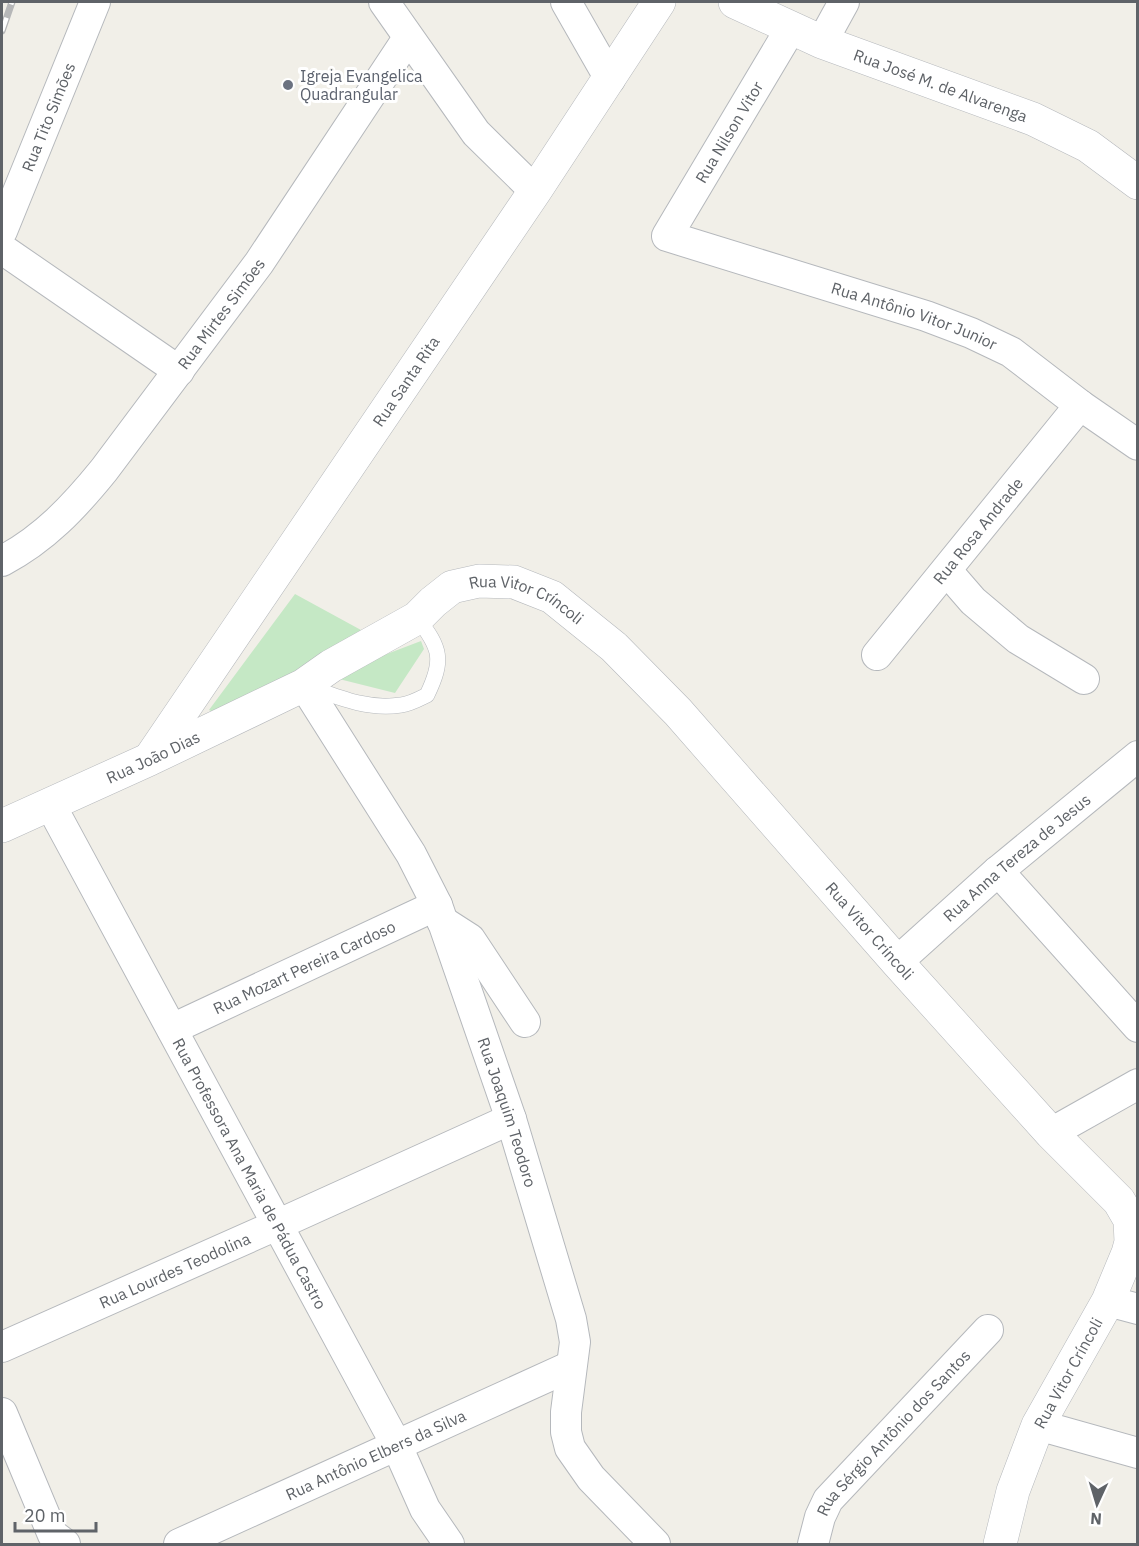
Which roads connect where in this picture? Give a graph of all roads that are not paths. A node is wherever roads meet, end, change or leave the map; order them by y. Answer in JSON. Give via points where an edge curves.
{"nodes":[{"id":1,"x":95,"y":2,"type":"edge"},
{"id":2,"x":384,"y":2,"type":"edge"},
{"id":3,"x":566,"y":2,"type":"edge"},
{"id":4,"x":659,"y":2,"type":"edge"},
{"id":5,"x":735,"y":2,"type":"edge"},
{"id":6,"x":844,"y":2,"type":"edge"},
{"id":7,"x":791,"y":28,"type":"junction"},
{"id":8,"x":408,"y":38,"type":"junction"},
{"id":9,"x":822,"y":42,"type":"junction"},
{"id":10,"x":610,"y":79,"type":"junction"},
{"id":11,"x":1137,"y":183,"type":"edge"},
{"id":12,"x":535,"y":191,"type":"junction"},
{"id":13,"x":2,"y":231,"type":"edge"},
{"id":14,"x":667,"y":236,"type":"joint"},
{"id":15,"x":2,"y":249,"type":"edge"},
{"id":16,"x":178,"y":371,"type":"junction"},
{"id":17,"x":1080,"y":405,"type":"junction"},
{"id":18,"x":1136,"y":442,"type":"edge"},
{"id":19,"x":2,"y":561,"type":"edge"},
{"id":20,"x":947,"y":571,"type":"junction"},
{"id":21,"x":417,"y":618,"type":"junction"},
{"id":22,"x":877,"y":655,"type":"dead end"},
{"id":23,"x":1084,"y":679,"type":"dead end"},
{"id":24,"x":304,"y":685,"type":"junction"},
{"id":25,"x":150,"y":759,"type":"junction"},
{"id":26,"x":1136,"y":760,"type":"edge"},
{"id":27,"x":50,"y":804,"type":"junction"},
{"id":28,"x":2,"y":826,"type":"edge"},
{"id":29,"x":998,"y":871,"type":"junction"},
{"id":30,"x":439,"y":913,"type":"junction"},
{"id":31,"x":897,"y":962,"type":"junction"},
{"id":32,"x":525,"y":1022,"type":"dead end"},
{"id":33,"x":1137,"y":1027,"type":"edge"},
{"id":34,"x":172,"y":1029,"type":"junction"},
{"id":35,"x":1137,"y":1084,"type":"edge"},
{"id":36,"x":511,"y":1119,"type":"junction"},
{"id":37,"x":1051,"y":1133,"type":"junction"},
{"id":38,"x":279,"y":1224,"type":"junction"},
{"id":39,"x":1123,"y":1305,"type":"edge"},
{"id":40,"x":988,"y":1330,"type":"dead end"},
{"id":41,"x":2,"y":1347,"type":"edge"},
{"id":42,"x":571,"y":1366,"type":"junction"},
{"id":43,"x":2,"y":1413,"type":"edge"},
{"id":44,"x":1038,"y":1425,"type":"junction"},
{"id":45,"x":397,"y":1446,"type":"junction"},
{"id":46,"x":1137,"y":1453,"type":"edge"},
{"id":47,"x":59,"y":1540,"type":"edge"},
{"id":48,"x":179,"y":1545,"type":"edge"},
{"id":49,"x":449,"y":1545,"type":"edge"},
{"id":50,"x":655,"y":1545,"type":"edge"},
{"id":51,"x":813,"y":1545,"type":"edge"},
{"id":52,"x":1000,"y":1545,"type":"edge"}],
"edges":[{"from":1,"to":13,"type":"street","name":"Rua Tito Simões"},
{"from":2,"to":8,"type":"street"},
{"from":3,"to":10,"type":"street"},
{"from":4,"to":10,"type":"street","name":"Rua Santa Rita"},
{"from":5,"to":7,"type":"street","name":"Rua José M. de Alvarenga"},
{"from":6,"to":9,"type":"street"},
{"from":7,"to":9,"type":"street","name":"Rua José M. de Alvarenga"},
{"from":7,"to":14,"type":"street","name":"Rua Nilson Vitor"},
{"from":8,"to":12,"type":"street","via":[[476,133]]},
{"from":8,"to":16,"type":"street","name":"Rua Mirtes Simões","via":[[260,263]]},
{"from":9,"to":11,"type":"street","name":"Rua José M. de Alvarenga","via":[[1034,119],[1088,146]]},
{"from":10,"to":12,"type":"street","name":"Rua Santa Rita"},
{"from":12,"to":25,"type":"street","name":"Rua Santa Rita"},
{"from":14,"to":17,"type":"street","name":"Rua Antônio Vitor Junior","via":[[971,333],[1011,352]]},
{"from":15,"to":16,"type":"street"},
{"from":16,"to":19,"type":"street","name":"Rua Mirtes Simões","via":[[81,500],[54,526]]},
{"from":17,"to":18,"type":"street","name":"Rua Antônio Vitor Junior"},
{"from":17,"to":20,"type":"street","name":"Rua Rosa Andrade"},
{"from":20,"to":22,"type":"street","name":"Rua Rosa Andrade"},
{"from":20,"to":23,"type":"street","via":[[1018,639]]},
{"from":21,"to":24,"type":"street","name":"Rua Vitor Críncoli"},
{"from":21,"to":24,"type":"lane","via":[[432,637],[438,657],[436,677],[427,695],[402,705],[381,706],[352,703]]},
{"from":21,"to":31,"type":"street","name":"Rua Vitor Críncoli","via":[[452,587],[479,581],[514,582],[552,597],[614,647],[678,712]]},
{"from":24,"to":25,"type":"street","name":"Rua João Dias"},
{"from":24,"to":30,"type":"street","name":"Rua Joaquim Teodoro","via":[[411,854]]},
{"from":25,"to":27,"type":"street","name":"Rua João Dias"},
{"from":26,"to":29,"type":"street","name":"Rua Anna Tereza de Jesus"},
{"from":27,"to":28,"type":"street","name":"Rua João Dias"},
{"from":27,"to":34,"type":"street","name":"Rua Professora Ana Maria de Pádua Castro"},
{"from":29,"to":31,"type":"street","name":"Rua Anna Tereza de Jesus"},
{"from":29,"to":33,"type":"street"},
{"from":30,"to":32,"type":"street","via":[[475,944]]},
{"from":30,"to":34,"type":"street","name":"Rua Mozart Pereira Cardoso"},
{"from":30,"to":36,"type":"street","name":"Rua Joaquim Teodoro"},
{"from":31,"to":37,"type":"street","name":"Rua Vitor Críncoli"},
{"from":34,"to":38,"type":"street","name":"Rua Professora Ana Maria de Pádua Castro"},
{"from":35,"to":37,"type":"street"},
{"from":36,"to":38,"type":"street","name":"Rua Lourdes Teodolina"},
{"from":36,"to":42,"type":"street","name":"Rua Joaquim Teodoro","via":[[571,1319]]},
{"from":37,"to":39,"type":"street","name":"Rua Vitor Críncoli","via":[[1119,1201],[1130,1220]]},
{"from":38,"to":41,"type":"street","name":"Rua Lourdes Teodolina"},
{"from":38,"to":45,"type":"street","name":"Rua Professora Ana Maria de Pádua Castro"},
{"from":39,"to":44,"type":"street","name":"Rua Vitor Críncoli"},
{"from":40,"to":51,"type":"street","name":"Rua Sérgio Antônio dos Santos","via":[[828,1500]]},
{"from":42,"to":45,"type":"street","name":"Rua Antônio Elbers da Silva"},
{"from":42,"to":50,"type":"street","name":"Rua Joaquim Teodoro","via":[[566,1422],[570,1448],[591,1478]]},
{"from":43,"to":47,"type":"street"},
{"from":44,"to":46,"type":"street"},
{"from":44,"to":52,"type":"street","name":"Rua Vitor Críncoli","via":[[1013,1491]]},
{"from":45,"to":48,"type":"street","name":"Rua Antônio Elbers da Silva"},
{"from":45,"to":49,"type":"street","name":"Rua Professora Ana Maria de Pádua Castro","via":[[425,1509]]}]}
